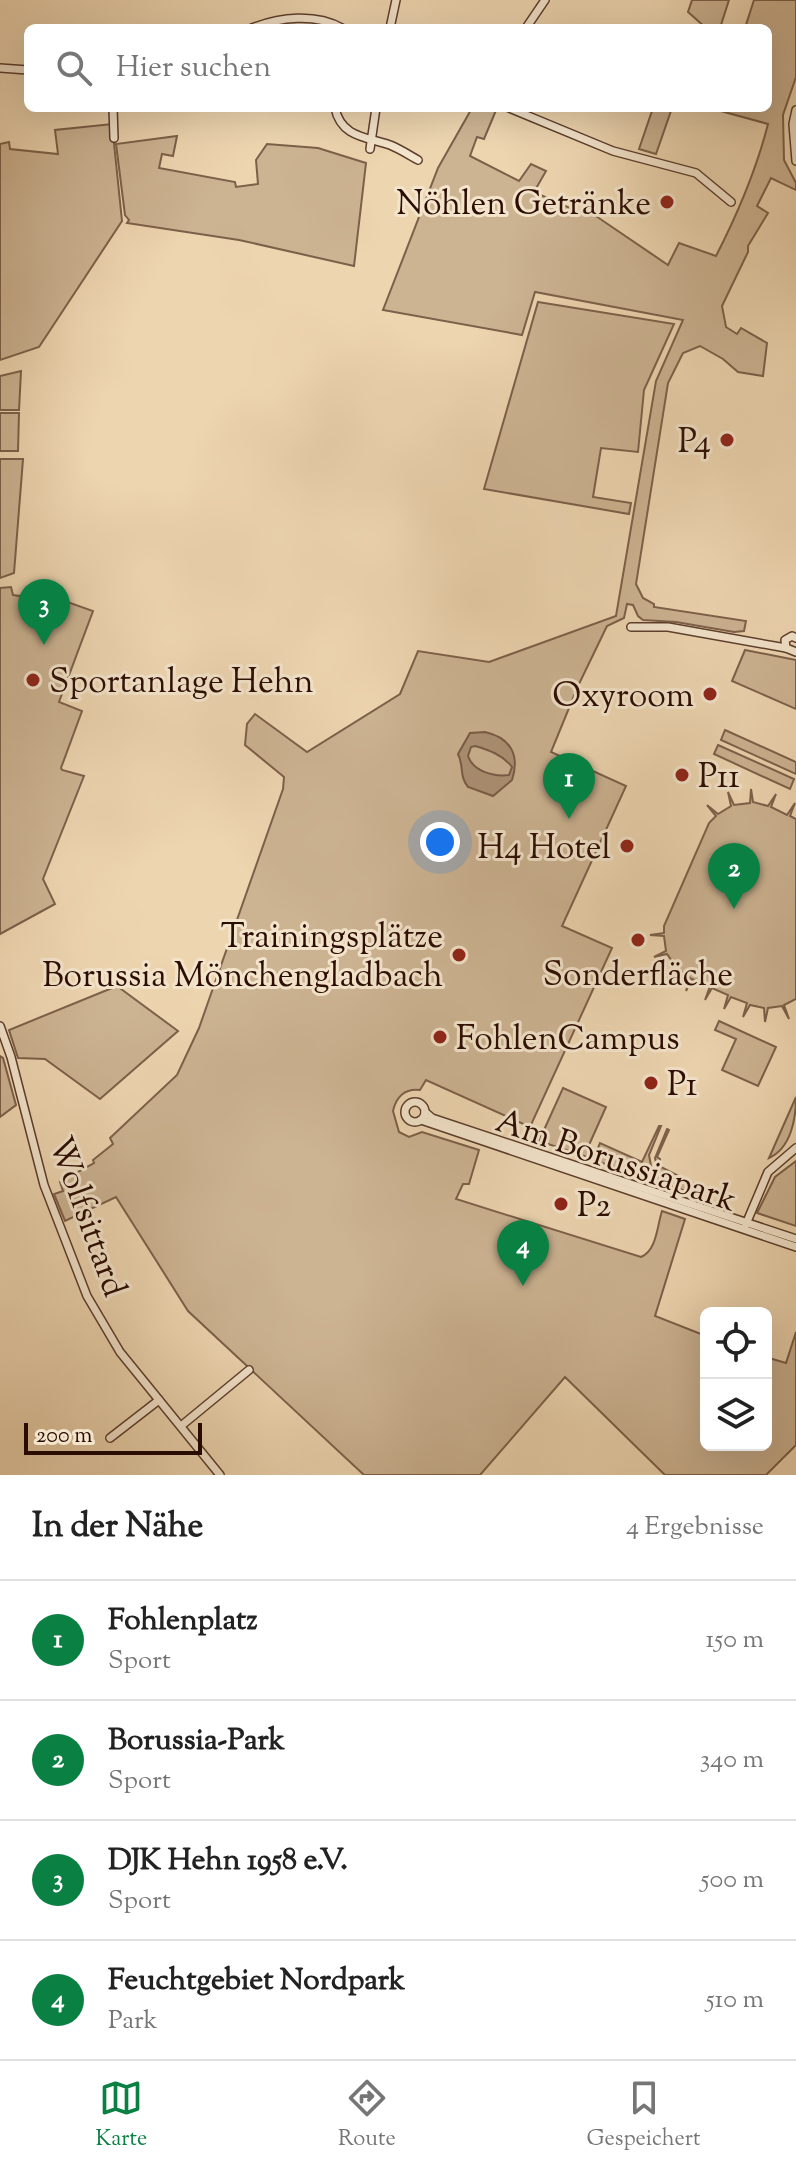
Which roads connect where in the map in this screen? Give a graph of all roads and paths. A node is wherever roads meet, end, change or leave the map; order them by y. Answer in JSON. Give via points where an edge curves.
{"nodes":[{"id":1,"x":396,"y":0,"type":"edge"},
{"id":2,"x":545,"y":0,"type":"edge"},
{"id":3,"x":265,"y":24,"type":"edge"},
{"id":4,"x":332,"y":24,"type":"edge"},
{"id":5,"x":391,"y":24,"type":"edge"},
{"id":6,"x":529,"y":24,"type":"edge"},
{"id":7,"x":0,"y":68,"type":"edge"},
{"id":8,"x":24,"y":70,"type":"edge"},
{"id":9,"x":796,"y":110,"type":"edge"},
{"id":10,"x":113,"y":112,"type":"edge"},
{"id":11,"x":336,"y":112,"type":"edge"},
{"id":12,"x":375,"y":112,"type":"edge"},
{"id":13,"x":519,"y":112,"type":"edge"},
{"id":14,"x":114,"y":138,"type":"dead end"},
{"id":15,"x":371,"y":145,"type":"junction"},
{"id":16,"x":418,"y":160,"type":"dead end"},
{"id":17,"x":796,"y":161,"type":"edge"},
{"id":18,"x":731,"y":202,"type":"dead end"},
{"id":19,"x":631,"y":627,"type":"dead end"},
{"id":20,"x":796,"y":638,"type":"edge"},
{"id":21,"x":786,"y":648,"type":"junction"},
{"id":22,"x":796,"y":652,"type":"edge"},
{"id":23,"x":1,"y":1033,"type":"edge"},
{"id":24,"x":423,"y":1116,"type":"dead end"},
{"id":25,"x":796,"y":1148,"type":"edge"},
{"id":26,"x":745,"y":1226,"type":"junction"},
{"id":27,"x":796,"y":1239,"type":"edge"},
{"id":28,"x":796,"y":1247,"type":"edge"},
{"id":29,"x":249,"y":1370,"type":"dead end"},
{"id":30,"x":159,"y":1400,"type":"junction"},
{"id":31,"x":181,"y":1426,"type":"junction"},
{"id":32,"x":110,"y":1438,"type":"dead end"},
{"id":33,"x":220,"y":1475,"type":"edge"}],
"edges":[{"from":1,"to":5,"type":"street"},
{"from":2,"to":6,"type":"street"},
{"from":3,"to":4,"type":"street","via":[[295,19]]},
{"from":7,"to":8,"type":"street"},
{"from":9,"to":17,"type":"street"},
{"from":10,"to":14,"type":"street"},
{"from":11,"to":15,"type":"street","via":[[341,125]]},
{"from":12,"to":15,"type":"street"},
{"from":13,"to":18,"type":"street","via":[[613,151],[696,173]]},
{"from":15,"to":16,"type":"street","via":[[389,145]]},
{"from":19,"to":21,"type":"street","via":[[685,629]]},
{"from":20,"to":21,"type":"street","via":[[785,640]]},
{"from":21,"to":22,"type":"street"},
{"from":23,"to":30,"type":"street","name":"Wolfsittard","via":[[44,1185],[78,1278],[107,1334]]},
{"from":24,"to":26,"type":"street","name":"Am Borussiapark"},
{"from":25,"to":26,"type":"street","via":[[768,1172]]},
{"from":26,"to":27,"type":"street","name":"Am Borussiapark"},
{"from":26,"to":28,"type":"street","name":"Am Borussiapark"},
{"from":29,"to":31,"type":"street"},
{"from":30,"to":31,"type":"street","name":"Wolfsittard"},
{"from":30,"to":32,"type":"street"},
{"from":31,"to":33,"type":"street","name":"Wolfsittard"}]}
